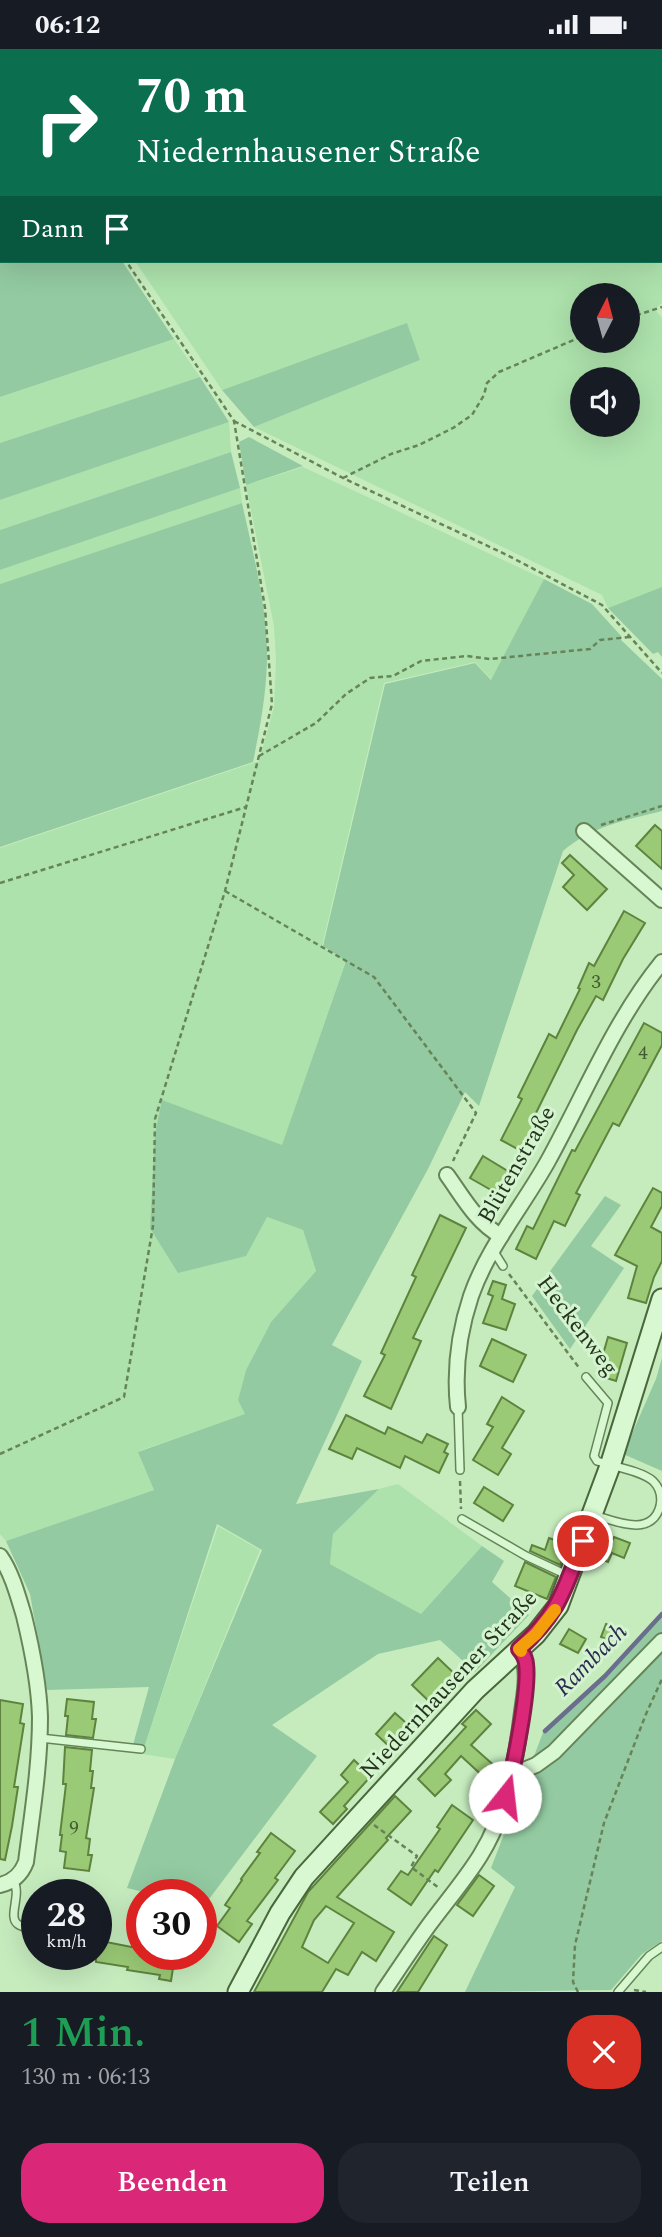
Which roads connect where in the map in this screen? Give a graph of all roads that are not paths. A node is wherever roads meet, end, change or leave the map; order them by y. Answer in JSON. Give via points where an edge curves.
{"nodes":[{"id":1,"x":584,"y":831,"type":"road end"},
{"id":2,"x":662,"y":900,"type":"edge"},
{"id":3,"x":662,"y":962,"type":"edge"},
{"id":4,"x":447,"y":1175,"type":"road end"},
{"id":5,"x":501,"y":1236,"type":"junction"},
{"id":6,"x":493,"y":1250,"type":"junction"},
{"id":7,"x":503,"y":1266,"type":"road end"},
{"id":8,"x":662,"y":1299,"type":"edge"},
{"id":9,"x":586,"y":1377,"type":"road end"},
{"id":10,"x":458,"y":1407,"type":"joint"},
{"id":11,"x":610,"y":1466,"type":"junction"},
{"id":12,"x":460,"y":1470,"type":"road end"},
{"id":13,"x":593,"y":1514,"type":"junction"},
{"id":14,"x":462,"y":1518,"type":"road end"},
{"id":15,"x":0,"y":1556,"type":"edge"},
{"id":16,"x":570,"y":1576,"type":"junction"},
{"id":17,"x":662,"y":1641,"type":"edge"},
{"id":18,"x":519,"y":1649,"type":"junction"},
{"id":19,"x":39,"y":1738,"type":"junction"},
{"id":20,"x":141,"y":1749,"type":"dead end"},
{"id":21,"x":513,"y":1775,"type":"junction"},
{"id":22,"x":6,"y":1883,"type":"edge"},
{"id":23,"x":21,"y":1926,"type":"edge"},
{"id":24,"x":662,"y":1947,"type":"edge"},
{"id":25,"x":238,"y":1992,"type":"edge"},
{"id":26,"x":383,"y":1992,"type":"edge"},
{"id":27,"x":618,"y":1992,"type":"edge"}],
"edges":[{"from":1,"to":2,"type":"street"},
{"from":3,"to":5,"type":"street","name":"Blütenstraße","via":[[628,1010],[526,1200]]},
{"from":4,"to":5,"type":"street","via":[[479,1220]]},
{"from":5,"to":6,"type":"street","name":"Blütenstraße"},
{"from":6,"to":7,"type":"lane"},
{"from":6,"to":10,"type":"street","name":"Blütenstraße","via":[[472,1293],[460,1339]]},
{"from":8,"to":11,"type":"main road","name":"Niedernhausener Straße"},
{"from":9,"to":11,"type":"lane","name":"Heckenweg","via":[[608,1403],[594,1456]]},
{"from":10,"to":12,"type":"lane"},
{"from":11,"to":13,"type":"main road","name":"Niedernhausener Straße"},
{"from":11,"to":13,"type":"lane","via":[[652,1480],[660,1491],[659,1510],[652,1520],[640,1525]]},
{"from":13,"to":16,"type":"main road","name":"Niedernhausener Straße"},
{"from":14,"to":16,"type":"lane"},
{"from":15,"to":19,"type":"street","via":[[30,1641],[38,1689]]},
{"from":16,"to":18,"type":"main road","name":"Niedernhausener Straße","via":[[553,1613]]},
{"from":17,"to":21,"type":"street","via":[[554,1752]]},
{"from":18,"to":21,"type":"street","via":[[526,1660],[526,1677]]},
{"from":18,"to":25,"type":"main road","name":"Niedernhausener Straße","via":[[475,1690],[304,1877]]},
{"from":19,"to":20,"type":"lane"},
{"from":19,"to":22,"type":"street","via":[[26,1862],[19,1875]]},
{"from":21,"to":26,"type":"street","via":[[481,1855]]},
{"from":22,"to":23,"type":"lane","via":[[18,1889],[13,1913]]},
{"from":24,"to":27,"type":"lane"}]}
